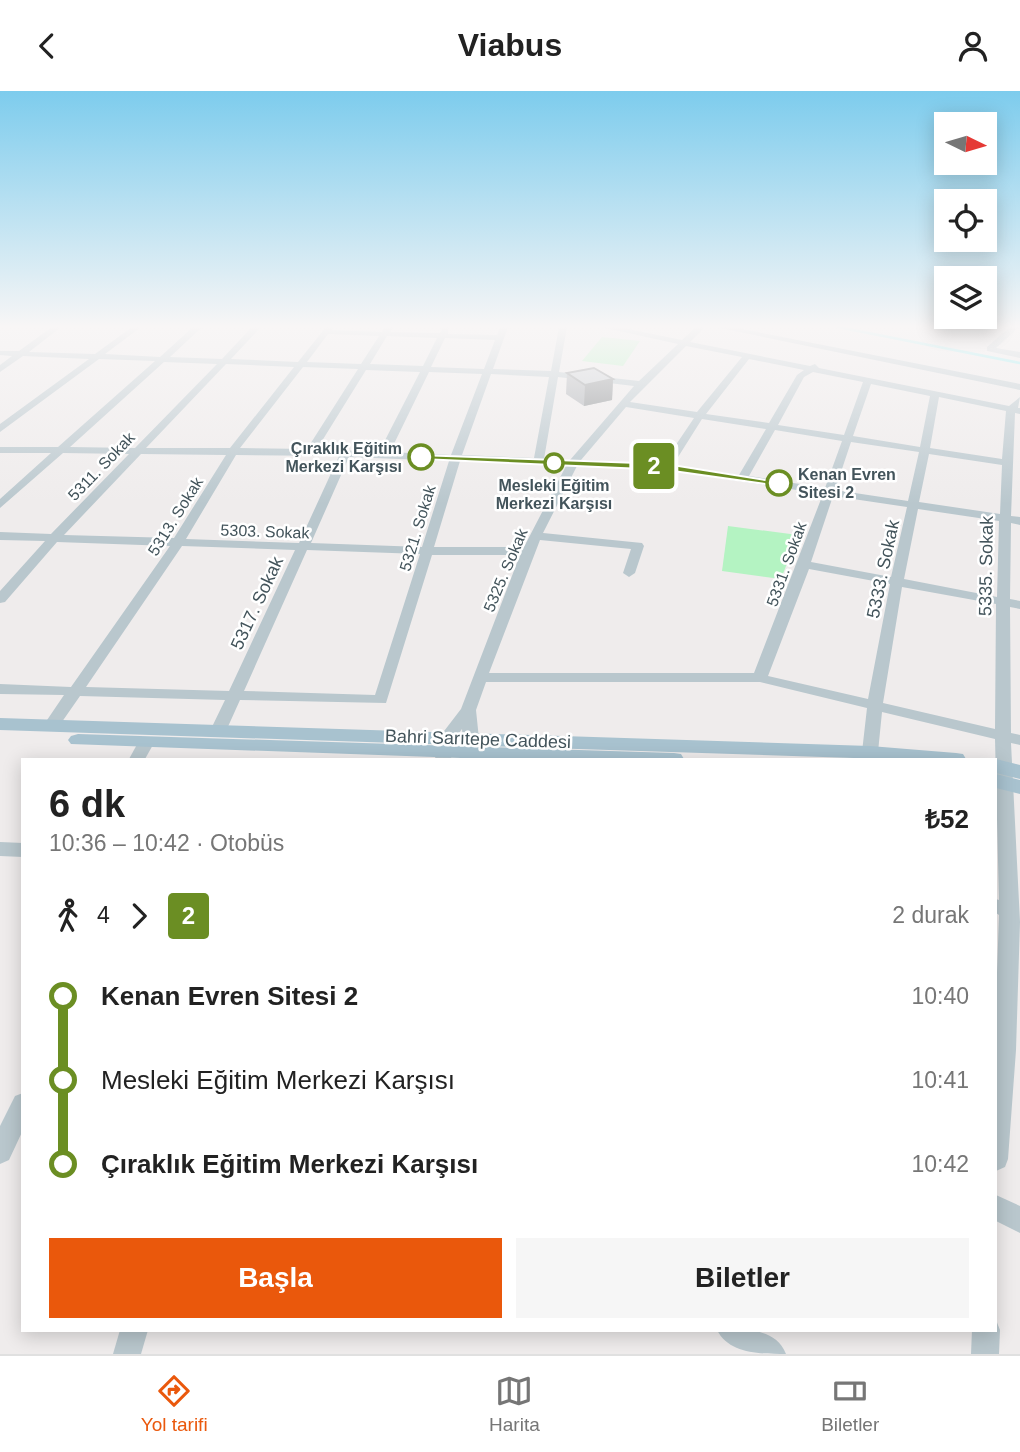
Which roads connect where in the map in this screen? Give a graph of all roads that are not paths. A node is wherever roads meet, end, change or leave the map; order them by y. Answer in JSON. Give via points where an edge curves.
{"nodes":[{"id":1,"x":49,"y":386,"type":"edge"},
{"id":2,"x":61,"y":386,"type":"edge"},
{"id":3,"x":132,"y":386,"type":"edge"},
{"id":4,"x":198,"y":386,"type":"edge"},
{"id":5,"x":283,"y":386,"type":"edge"},
{"id":6,"x":351,"y":386,"type":"edge"},
{"id":7,"x":418,"y":386,"type":"edge"},
{"id":8,"x":484,"y":386,"type":"edge"},
{"id":9,"x":550,"y":386,"type":"edge"},
{"id":10,"x":639,"y":386,"type":"edge"},
{"id":11,"x":723,"y":386,"type":"edge"},
{"id":12,"x":796,"y":386,"type":"edge"},
{"id":13,"x":866,"y":386,"type":"edge"},
{"id":14,"x":899,"y":386,"type":"edge"},
{"id":15,"x":935,"y":393,"type":"junction"},
{"id":16,"x":624,"y":404,"type":"junction"},
{"id":17,"x":1017,"y":407,"type":"edge"},
{"id":18,"x":700,"y":415,"type":"junction"},
{"id":19,"x":16,"y":416,"type":"junction"},
{"id":20,"x":773,"y":426,"type":"junction"},
{"id":21,"x":0,"y":429,"type":"edge"},
{"id":22,"x":848,"y":439,"type":"junction"},
{"id":23,"x":0,"y":450,"type":"edge"},
{"id":24,"x":58,"y":451,"type":"junction"},
{"id":25,"x":137,"y":451,"type":"junction"},
{"id":26,"x":233,"y":451,"type":"junction"},
{"id":27,"x":926,"y":451,"type":"junction"},
{"id":28,"x":310,"y":452,"type":"junction"},
{"id":29,"x":346,"y":453,"type":"junction"},
{"id":30,"x":383,"y":455,"type":"junction"},
{"id":31,"x":455,"y":459,"type":"junction"},
{"id":32,"x":538,"y":463,"type":"junction"},
{"id":33,"x":573,"y":463,"type":"junction"},
{"id":34,"x":1006,"y":463,"type":"junction"},
{"id":35,"x":666,"y":467,"type":"junction"},
{"id":36,"x":743,"y":477,"type":"junction"},
{"id":37,"x":828,"y":491,"type":"junction"},
{"id":38,"x":914,"y":503,"type":"junction"},
{"id":39,"x":0,"y":505,"type":"edge"},
{"id":40,"x":1004,"y":518,"type":"junction"},
{"id":41,"x":1020,"y":521,"type":"edge"},
{"id":42,"x":0,"y":536,"type":"edge"},
{"id":43,"x":538,"y":536,"type":"junction"},
{"id":44,"x":54,"y":538,"type":"junction"},
{"id":45,"x":177,"y":544,"type":"junction"},
{"id":46,"x":302,"y":547,"type":"junction"},
{"id":47,"x":426,"y":551,"type":"junction"},
{"id":48,"x":528,"y":551,"type":"junction"},
{"id":49,"x":804,"y":564,"type":"junction"},
{"id":50,"x":629,"y":573,"type":"dead end"},
{"id":51,"x":897,"y":581,"type":"junction"},
{"id":52,"x":0,"y":599,"type":"edge"},
{"id":53,"x":1003,"y":601,"type":"junction"},
{"id":54,"x":1020,"y":605,"type":"edge"},
{"id":55,"x":480,"y":678,"type":"junction"},
{"id":56,"x":760,"y":678,"type":"junction"},
{"id":57,"x":0,"y":689,"type":"edge"},
{"id":58,"x":77,"y":691,"type":"junction"},
{"id":59,"x":232,"y":696,"type":"junction"},
{"id":60,"x":874,"y":707,"type":"junction"},
{"id":61,"x":468,"y":710,"type":"junction"},
{"id":62,"x":0,"y":725,"type":"edge"},
{"id":63,"x":51,"y":726,"type":"junction"},
{"id":64,"x":218,"y":730,"type":"junction"},
{"id":65,"x":0,"y":737,"type":"edge"},
{"id":66,"x":1003,"y":737,"type":"junction"},
{"id":67,"x":1020,"y":740,"type":"edge"},
{"id":68,"x":443,"y":750,"type":"edge"},
{"id":69,"x":142,"y":751,"type":"edge"},
{"id":70,"x":469,"y":751,"type":"edge"},
{"id":71,"x":870,"y":752,"type":"junction"},
{"id":72,"x":648,"y":758,"type":"edge"},
{"id":73,"x":944,"y":758,"type":"edge"},
{"id":74,"x":1007,"y":776,"type":"edge"},
{"id":75,"x":0,"y":849,"type":"edge"},
{"id":76,"x":21,"y":850,"type":"edge"},
{"id":77,"x":1008,"y":910,"type":"edge"},
{"id":78,"x":1001,"y":1008,"type":"edge"},
{"id":79,"x":1013,"y":1052,"type":"edge"},
{"id":80,"x":21,"y":1109,"type":"edge"},
{"id":81,"x":8,"y":1138,"type":"edge"},
{"id":82,"x":997,"y":1153,"type":"edge"},
{"id":83,"x":997,"y":1208,"type":"edge"},
{"id":84,"x":1020,"y":1220,"type":"edge"},
{"id":85,"x":133,"y":1332,"type":"edge"},
{"id":86,"x":734,"y":1332,"type":"edge"},
{"id":87,"x":986,"y":1332,"type":"edge"},
{"id":88,"x":127,"y":1354,"type":"edge"},
{"id":89,"x":772,"y":1354,"type":"edge"},
{"id":90,"x":985,"y":1354,"type":"edge"}],
"edges":[{"from":1,"to":19,"type":"street"},
{"from":2,"to":19,"type":"street"},
{"from":3,"to":24,"type":"street"},
{"from":4,"to":25,"type":"street","name":"5311. Sokak"},
{"from":5,"to":26,"type":"street","name":"5313. Sokak"},
{"from":6,"to":28,"type":"street"},
{"from":7,"to":30,"type":"street"},
{"from":8,"to":31,"type":"street","name":"5321. Sokak"},
{"from":9,"to":32,"type":"street"},
{"from":10,"to":16,"type":"street","name":"5325. Sokak"},
{"from":11,"to":18,"type":"street"},
{"from":12,"to":20,"type":"street"},
{"from":13,"to":22,"type":"street","name":"5331. Sokak"},
{"from":14,"to":15,"type":"street"},
{"from":15,"to":17,"type":"street"},
{"from":15,"to":27,"type":"street","name":"5333. Sokak"},
{"from":16,"to":18,"type":"street"},
{"from":16,"to":33,"type":"street","name":"5325. Sokak"},
{"from":17,"to":34,"type":"street","name":"5335. Sokak"},
{"from":18,"to":20,"type":"street"},
{"from":18,"to":35,"type":"street"},
{"from":19,"to":21,"type":"street"},
{"from":20,"to":22,"type":"street"},
{"from":20,"to":36,"type":"street"},
{"from":22,"to":27,"type":"street"},
{"from":22,"to":37,"type":"street","name":"5331. Sokak"},
{"from":23,"to":24,"type":"street"},
{"from":24,"to":25,"type":"street"},
{"from":24,"to":39,"type":"street"},
{"from":25,"to":26,"type":"street"},
{"from":25,"to":44,"type":"street","name":"5311. Sokak"},
{"from":26,"to":28,"type":"street"},
{"from":26,"to":45,"type":"street","name":"5313. Sokak"},
{"from":27,"to":34,"type":"street"},
{"from":27,"to":38,"type":"street","name":"5333. Sokak"},
{"from":28,"to":29,"type":"street"},
{"from":29,"to":30,"type":"street"},
{"from":29,"to":46,"type":"street","name":"5317. Sokak"},
{"from":30,"to":31,"type":"street"},
{"from":31,"to":32,"type":"street"},
{"from":31,"to":47,"type":"street","name":"5321. Sokak"},
{"from":32,"to":33,"type":"street"},
{"from":33,"to":35,"type":"street"},
{"from":33,"to":43,"type":"street","name":"5325. Sokak"},
{"from":34,"to":40,"type":"street","name":"5335. Sokak"},
{"from":35,"to":36,"type":"street"},
{"from":36,"to":37,"type":"street"},
{"from":37,"to":38,"type":"street"},
{"from":37,"to":49,"type":"street","name":"5331. Sokak"},
{"from":38,"to":40,"type":"street"},
{"from":38,"to":51,"type":"street","name":"5333. Sokak"},
{"from":40,"to":41,"type":"street"},
{"from":40,"to":53,"type":"street","name":"5335. Sokak"},
{"from":42,"to":44,"type":"street","name":"5303. Sokak"},
{"from":43,"to":48,"type":"street","name":"5325. Sokak"},
{"from":43,"to":50,"type":"street","via":[[638,546]]},
{"from":44,"to":45,"type":"street","name":"5303. Sokak"},
{"from":44,"to":52,"type":"street","name":"5311. Sokak"},
{"from":45,"to":46,"type":"street","name":"5303. Sokak"},
{"from":45,"to":58,"type":"street","name":"5313. Sokak"},
{"from":46,"to":47,"type":"street","name":"5303. Sokak"},
{"from":46,"to":59,"type":"street","name":"5317. Sokak"},
{"from":47,"to":48,"type":"street","name":"5303. Sokak"},
{"from":47,"to":59,"type":"street","name":"5321. Sokak","via":[[381,700]]},
{"from":48,"to":55,"type":"street","name":"5325. Sokak"},
{"from":49,"to":51,"type":"street"},
{"from":49,"to":56,"type":"street","name":"5331. Sokak"},
{"from":51,"to":53,"type":"street"},
{"from":51,"to":60,"type":"street","name":"5333. Sokak"},
{"from":53,"to":54,"type":"street"},
{"from":53,"to":66,"type":"street","name":"5335. Sokak"},
{"from":55,"to":56,"type":"street"},
{"from":55,"to":61,"type":"street","name":"5325. Sokak"},
{"from":56,"to":60,"type":"street"},
{"from":57,"to":58,"type":"street"},
{"from":58,"to":59,"type":"street"},
{"from":58,"to":63,"type":"street","name":"5313. Sokak"},
{"from":59,"to":64,"type":"street","name":"5317. Sokak"},
{"from":60,"to":66,"type":"street"},
{"from":60,"to":71,"type":"street","name":"5333. Sokak"},
{"from":61,"to":68,"type":"street"},
{"from":61,"to":70,"type":"street"},
{"from":62,"to":63,"type":"main road","name":"Bahri Sarıtepe Caddesi"},
{"from":63,"to":64,"type":"main road","name":"Bahri Sarıtepe Caddesi"},
{"from":64,"to":68,"type":"main road","name":"Bahri Sarıtepe Caddesi"},
{"from":65,"to":69,"type":"main road","name":"Bahri Sarıtepe Caddesi"},
{"from":66,"to":67,"type":"street"},
{"from":66,"to":74,"type":"street","name":"5335. Sokak"},
{"from":68,"to":69,"type":"main road","name":"Bahri Sarıtepe Caddesi"},
{"from":68,"to":70,"type":"main road","name":"Bahri Sarıtepe Caddesi"},
{"from":70,"to":71,"type":"main road","name":"Bahri Sarıtepe Caddesi"},
{"from":70,"to":72,"type":"main road","name":"Bahri Sarıtepe Caddesi"},
{"from":71,"to":73,"type":"main road","name":"Bahri Sarıtepe Caddesi"},
{"from":74,"to":77,"type":"street","name":"5335. Sokak"},
{"from":75,"to":76,"type":"street"},
{"from":77,"to":78,"type":"street","name":"5335. Sokak"},
{"from":78,"to":79,"type":"street","name":"5335. Sokak"},
{"from":79,"to":82,"type":"street","name":"5335. Sokak"},
{"from":80,"to":81,"type":"street"},
{"from":83,"to":84,"type":"street"},
{"from":85,"to":88,"type":"street"},
{"from":86,"to":89,"type":"street"},
{"from":87,"to":90,"type":"street"}]}
